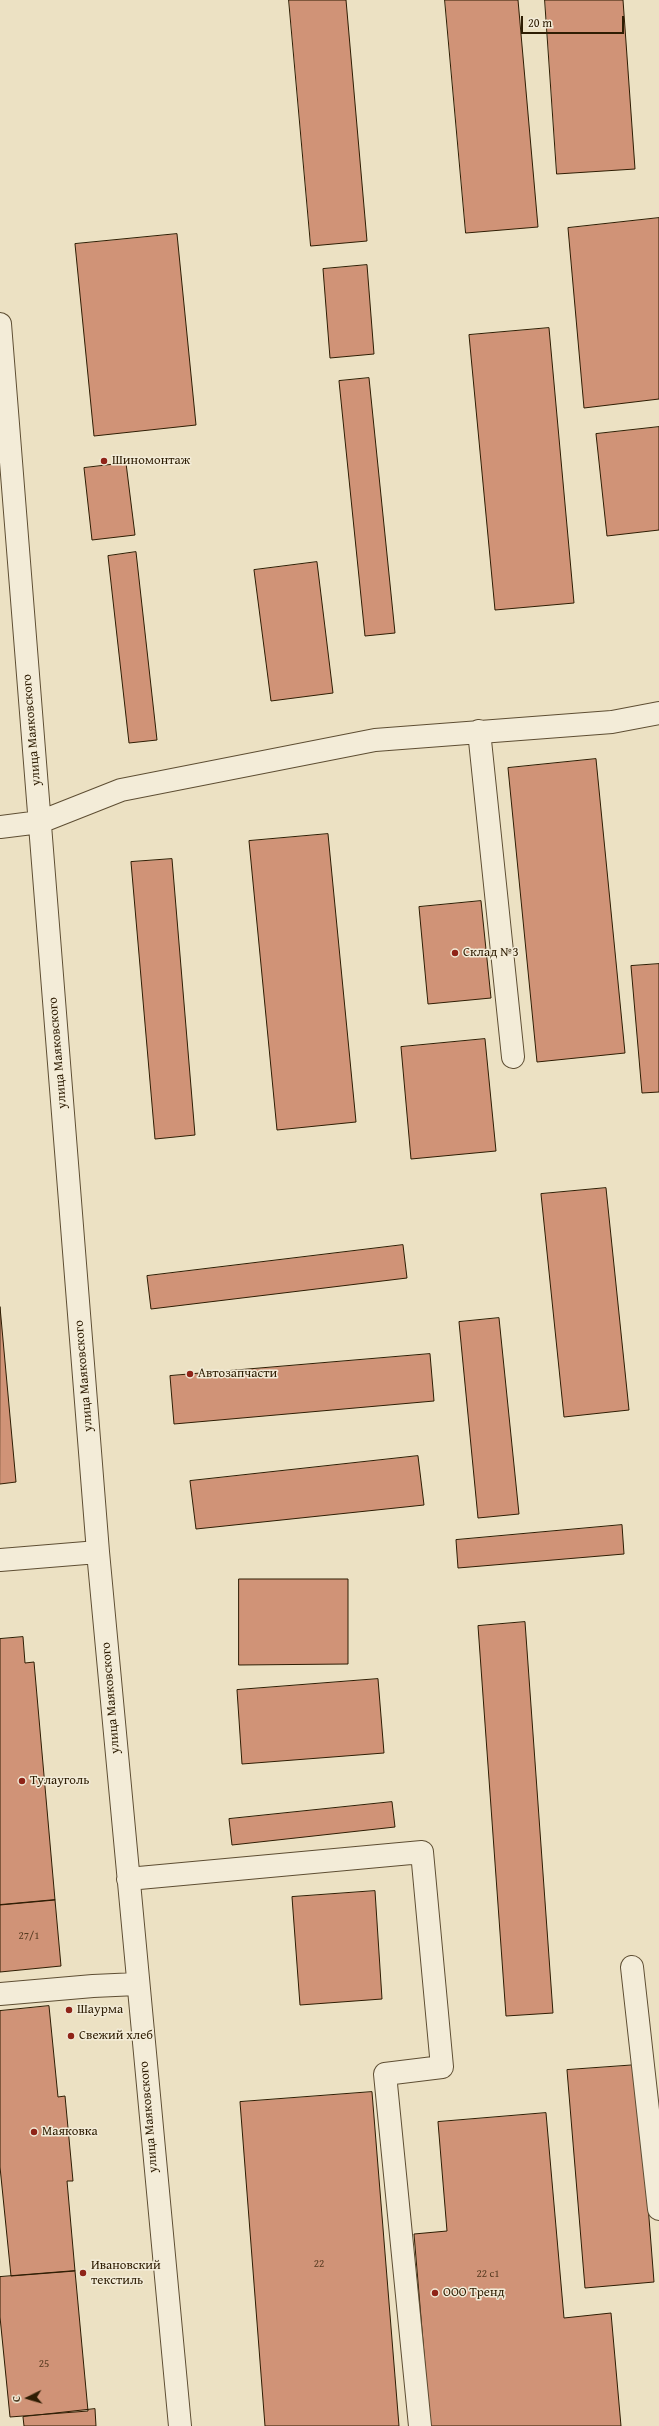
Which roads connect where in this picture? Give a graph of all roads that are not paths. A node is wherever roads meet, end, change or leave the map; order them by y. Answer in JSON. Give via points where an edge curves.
{"nodes":[{"id":1,"x":0,"y":324,"type":"edge"},
{"id":2,"x":659,"y":713,"type":"edge"},
{"id":3,"x":479,"y":731,"type":"junction"},
{"id":4,"x":40,"y":822,"type":"junction"},
{"id":5,"x":0,"y":827,"type":"edge"},
{"id":6,"x":513,"y":1057,"type":"dead end"},
{"id":7,"x":98,"y":1552,"type":"junction"},
{"id":8,"x":0,"y":1560,"type":"edge"},
{"id":9,"x":128,"y":1879,"type":"junction"},
{"id":10,"x":632,"y":1967,"type":"dead end"},
{"id":11,"x":137,"y":1984,"type":"junction"},
{"id":12,"x":0,"y":1994,"type":"edge"},
{"id":13,"x":659,"y":2209,"type":"edge"},
{"id":14,"x":180,"y":2426,"type":"edge"},
{"id":15,"x":420,"y":2426,"type":"edge"}],
"edges":[{"from":1,"to":4,"type":"street","name":"улица Маяковского"},
{"from":2,"to":3,"type":"street","via":[[612,722]]},
{"from":3,"to":4,"type":"street","via":[[375,740],[120,790]]},
{"from":3,"to":6,"type":"street"},
{"from":4,"to":5,"type":"street"},
{"from":4,"to":7,"type":"street","name":"улица Маяковского"},
{"from":7,"to":8,"type":"street"},
{"from":7,"to":9,"type":"street","name":"улица Маяковского"},
{"from":9,"to":11,"type":"street","name":"улица Маяковского"},
{"from":9,"to":15,"type":"street","via":[[422,1852],[442,2067],[385,2074]]},
{"from":10,"to":13,"type":"street"},
{"from":11,"to":12,"type":"street"},
{"from":11,"to":14,"type":"street","name":"улица Маяковского"}]}
